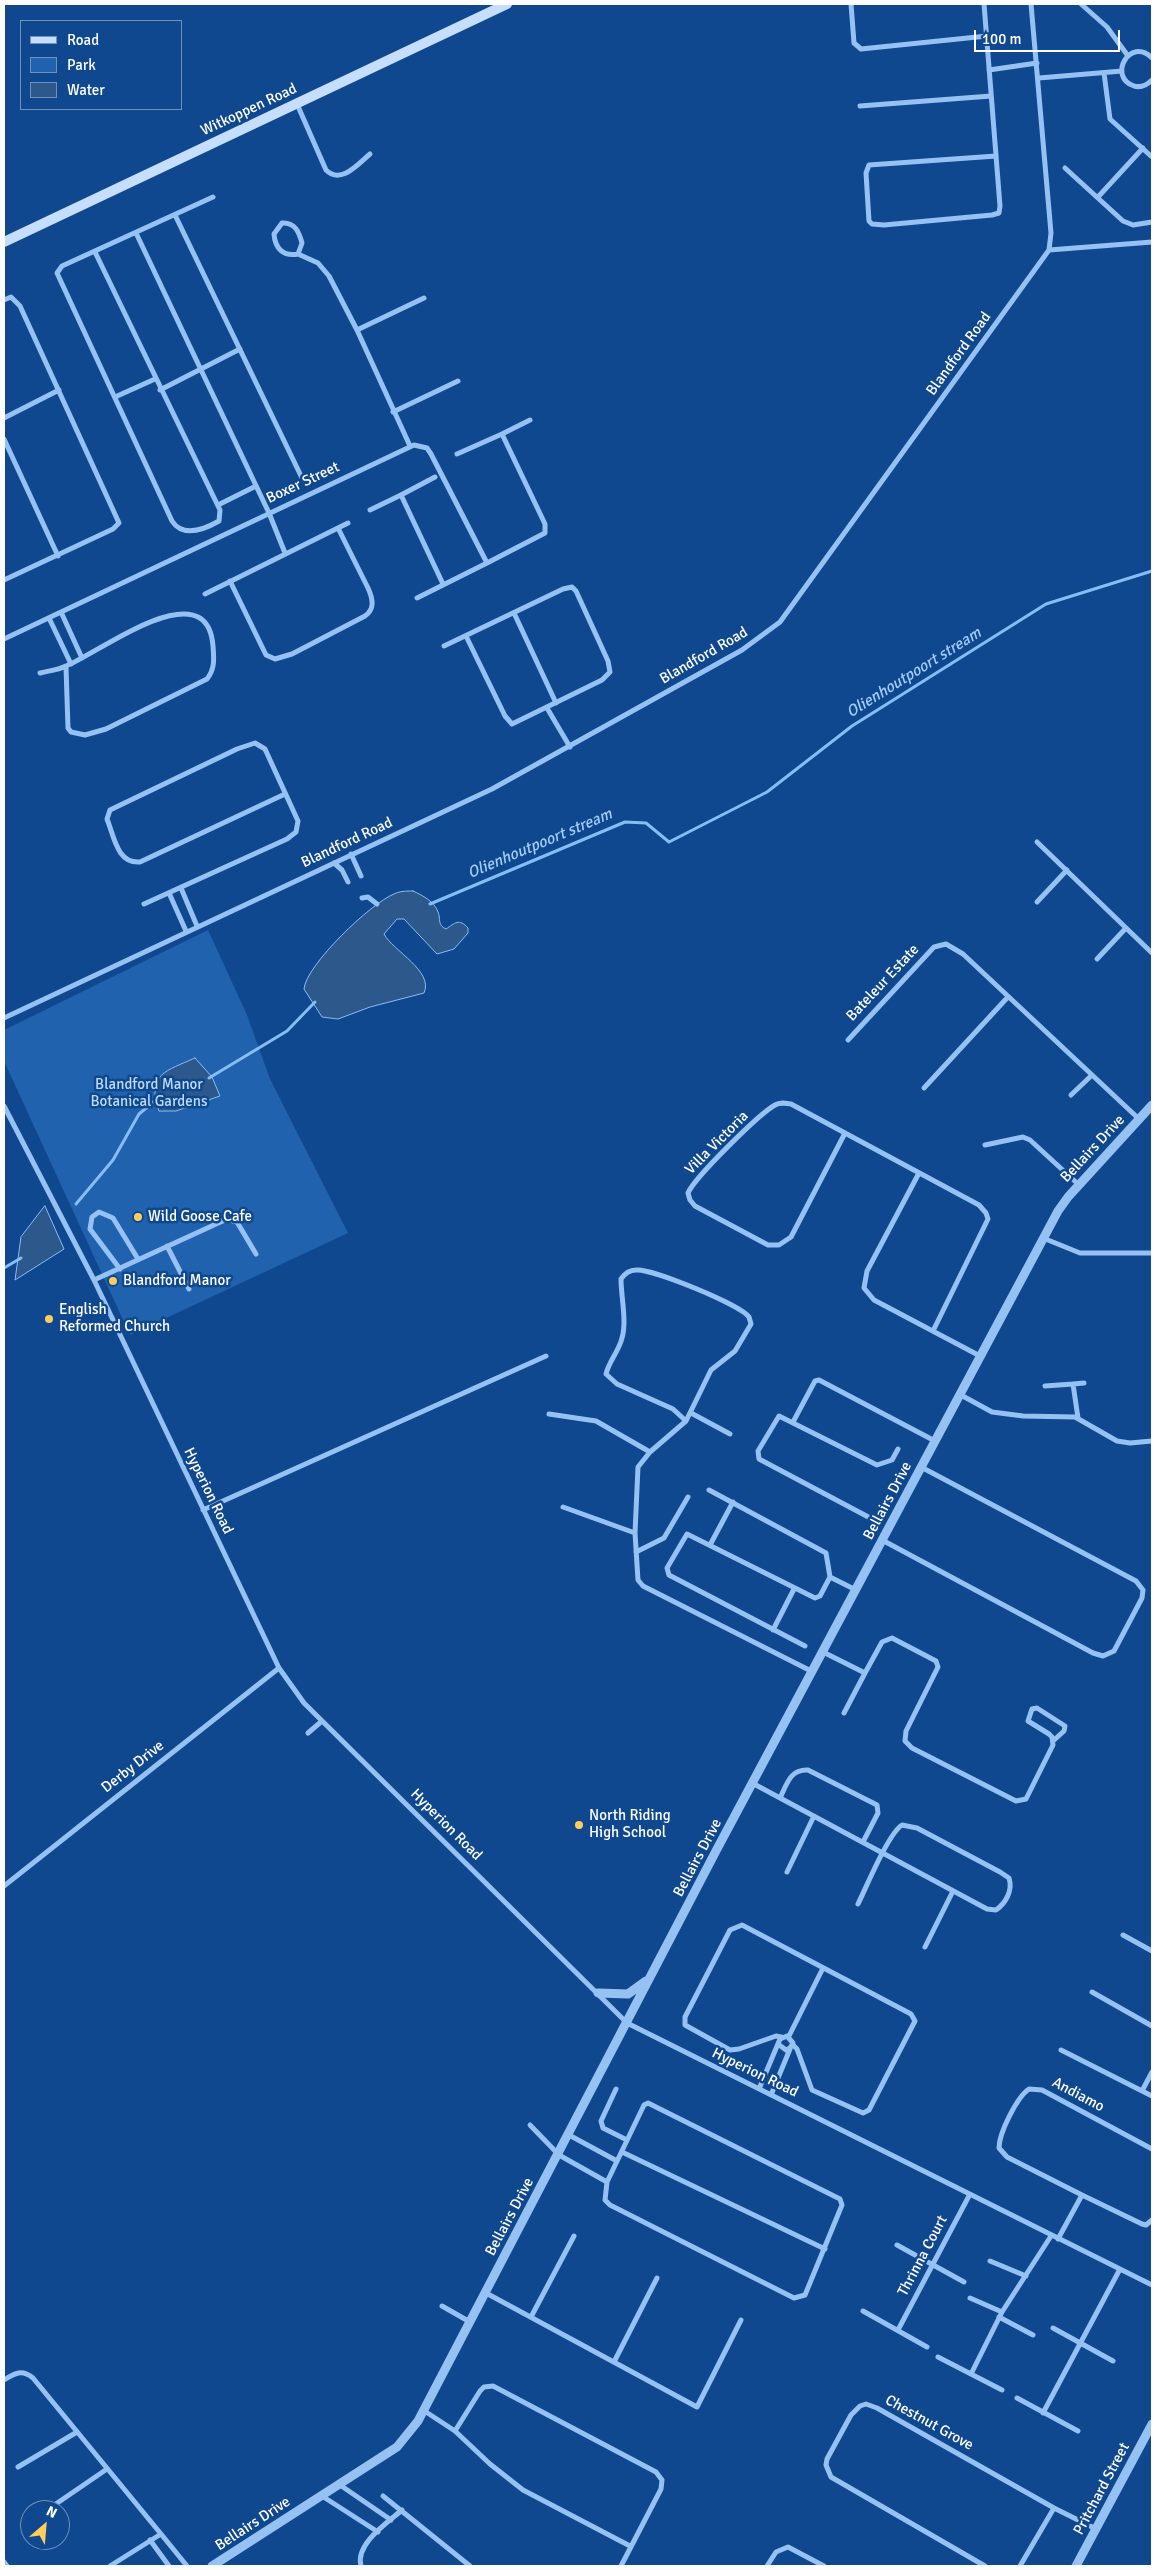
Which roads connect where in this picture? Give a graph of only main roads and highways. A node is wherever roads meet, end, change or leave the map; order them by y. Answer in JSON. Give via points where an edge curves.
{"nodes":[{"id":1,"x":507,"y":4,"type":"edge"},
{"id":2,"x":4,"y":242,"type":"edge"}],
"edges":[{"from":1,"to":2,"type":"main road","name":"Witkoppen Road"}]}
